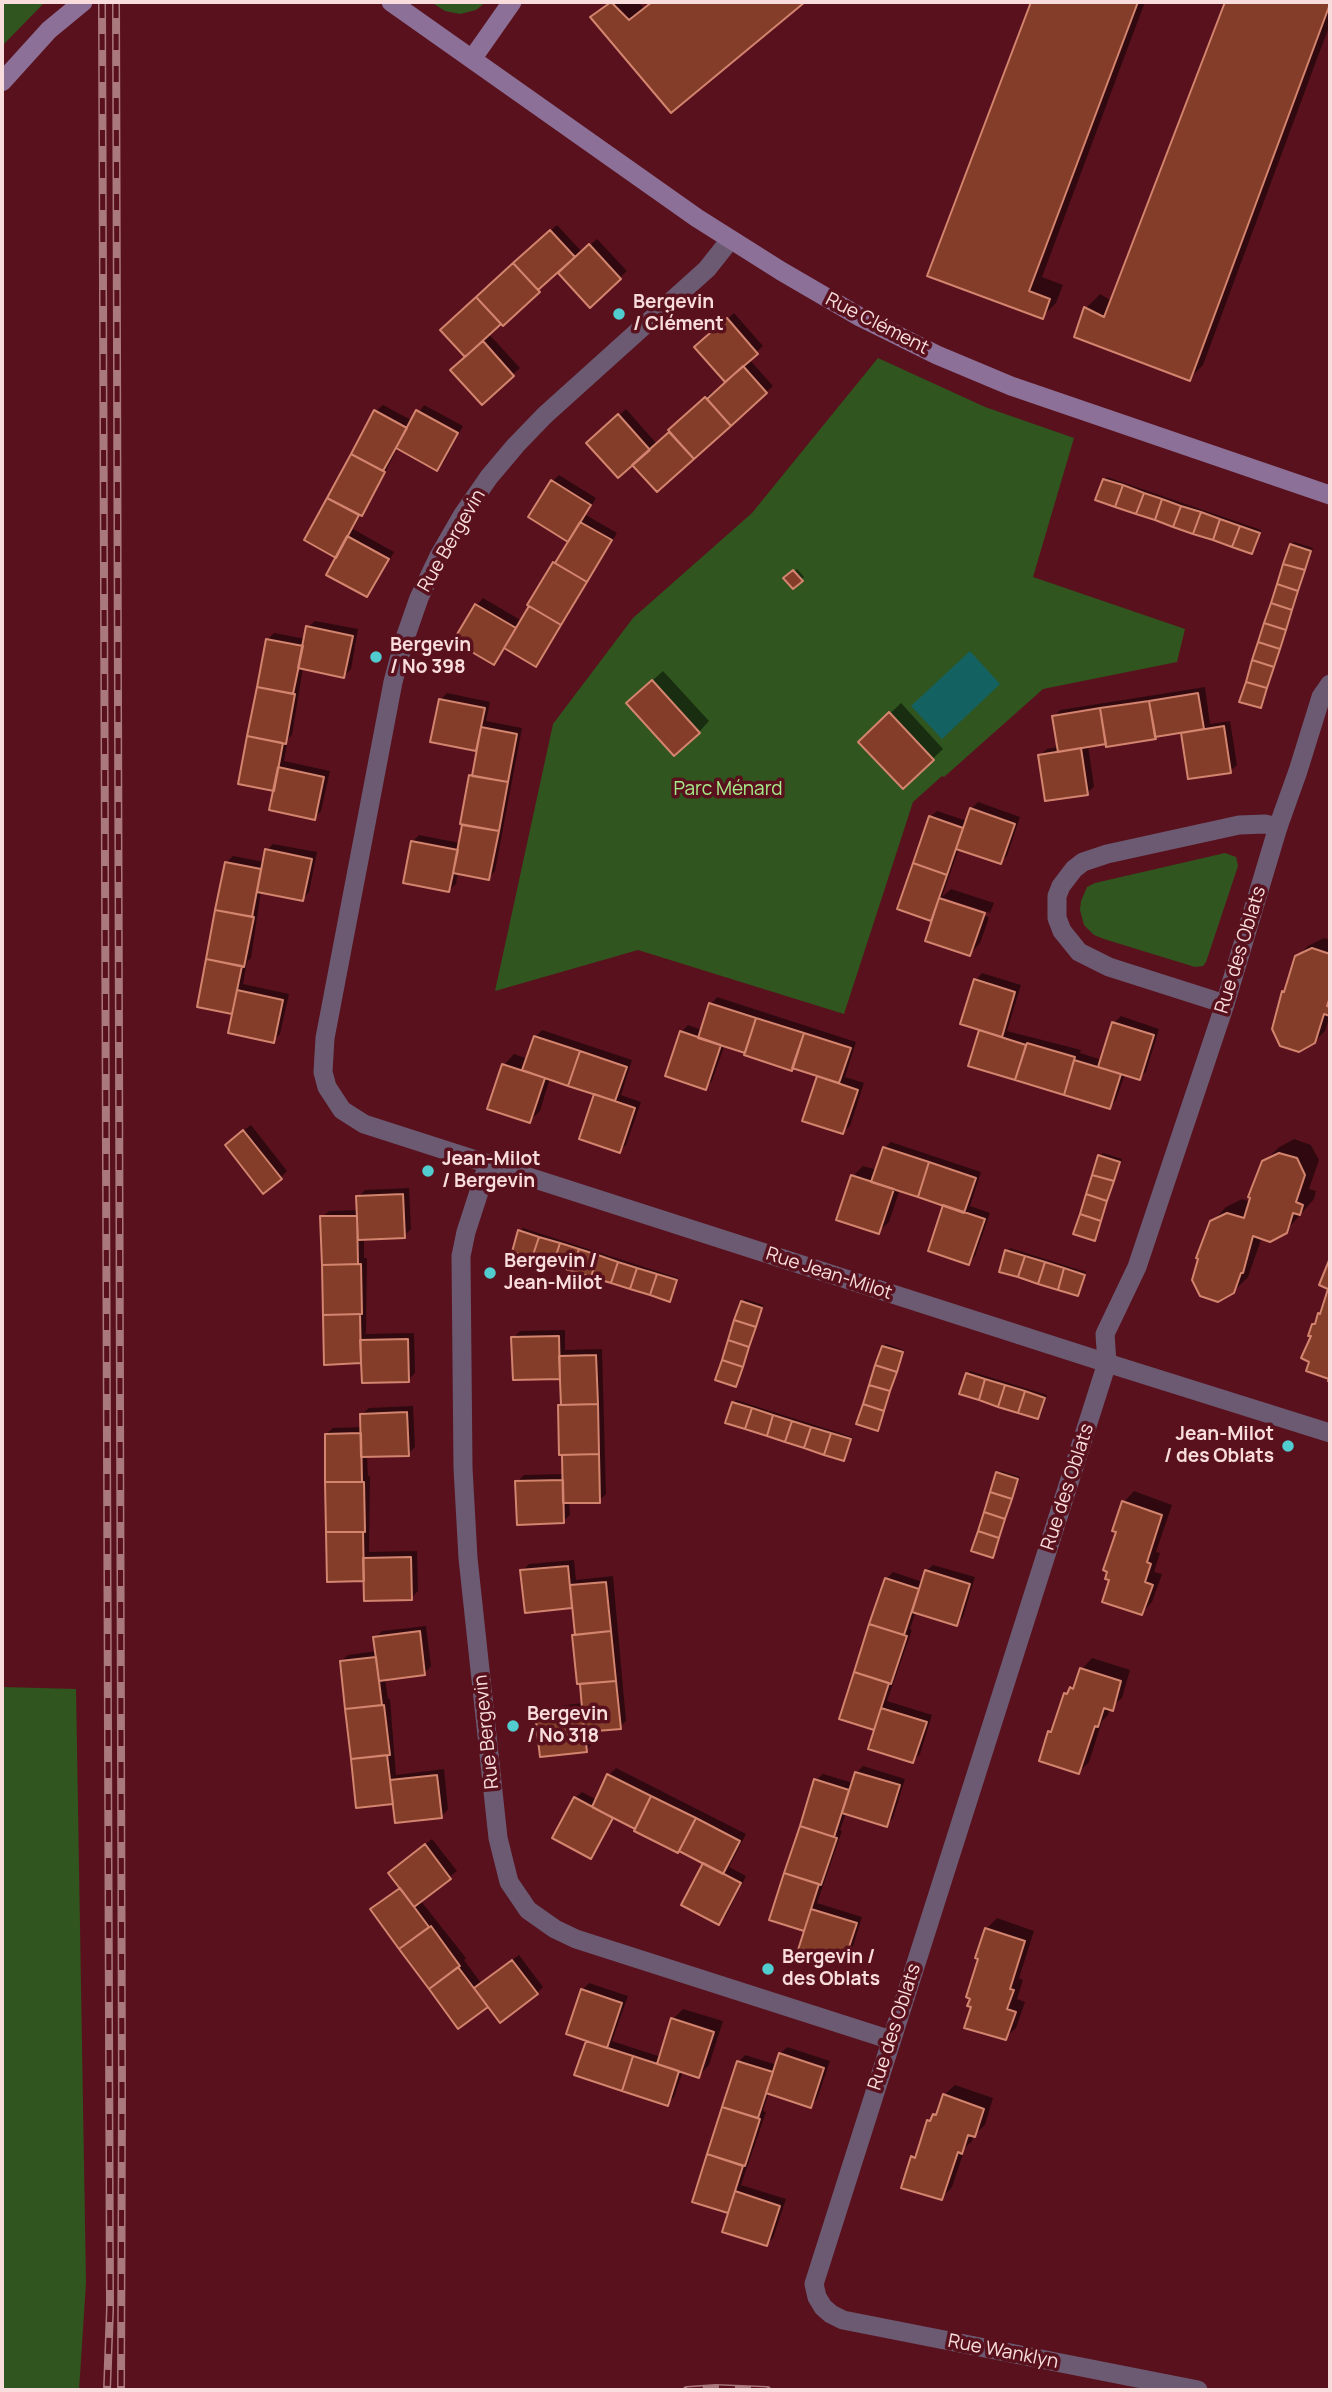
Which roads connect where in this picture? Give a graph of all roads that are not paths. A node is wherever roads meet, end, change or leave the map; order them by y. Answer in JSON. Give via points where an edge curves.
{"nodes":[{"id":1,"x":83,"y":2,"type":"edge"},
{"id":2,"x":391,"y":2,"type":"edge"},
{"id":3,"x":512,"y":2,"type":"edge"},
{"id":4,"x":472,"y":59,"type":"junction"},
{"id":5,"x":2,"y":82,"type":"edge"},
{"id":6,"x":730,"y":240,"type":"junction"},
{"id":7,"x":1330,"y":495,"type":"edge"},
{"id":8,"x":1330,"y":684,"type":"edge"},
{"id":9,"x":1278,"y":827,"type":"junction"},
{"id":10,"x":1225,"y":1004,"type":"junction"},
{"id":11,"x":335,"y":1101,"type":"joint"},
{"id":12,"x":488,"y":1164,"type":"junction"},
{"id":13,"x":1107,"y":1363,"type":"junction"},
{"id":14,"x":1330,"y":1433,"type":"edge"},
{"id":15,"x":891,"y":2040,"type":"junction"},
{"id":16,"x":817,"y":2297,"type":"joint"},
{"id":17,"x":1198,"y":2390,"type":"edge"}],
"edges":[{"from":1,"to":5,"type":"main road","via":[[49,30]]},
{"from":2,"to":4,"type":"main road","name":"Rue Clément"},
{"from":3,"to":4,"type":"main road"},
{"from":4,"to":6,"type":"main road","name":"Rue Clément"},
{"from":6,"to":7,"type":"main road","name":"Rue Clément","via":[[853,313],[975,371]]},
{"from":6,"to":11,"type":"street","name":"Rue Bergevin","via":[[707,269],[516,445],[462,516],[419,598],[390,696],[325,1038],[323,1072]]},
{"from":8,"to":9,"type":"street","name":"Rue des Oblats","via":[[1321,697]]},
{"from":9,"to":10,"type":"street","name":"Rue des Oblats"},
{"from":9,"to":10,"type":"street","via":[[1239,825],[1107,854],[1074,869],[1057,896],[1062,931],[1079,952],[1109,967]]},
{"from":10,"to":13,"type":"street","name":"Rue des Oblats","via":[[1137,1267],[1105,1334]]},
{"from":11,"to":12,"type":"street","name":"Rue Jean-Milot","via":[[364,1124]]},
{"from":12,"to":13,"type":"street","name":"Rue Jean-Milot"},
{"from":12,"to":15,"type":"street","name":"Rue Bergevin","via":[[461,1256],[463,1468],[468,1559],[498,1839],[509,1882],[528,1910],[576,1938]]},
{"from":13,"to":14,"type":"street","name":"Rue Jean-Milot"},
{"from":13,"to":15,"type":"street","name":"Rue des Oblats"},
{"from":15,"to":16,"type":"street","name":"Rue des Oblats","via":[[815,2276]]},
{"from":16,"to":17,"type":"street","name":"Rue Wanklyn","via":[[831,2314],[856,2323]]}]}
